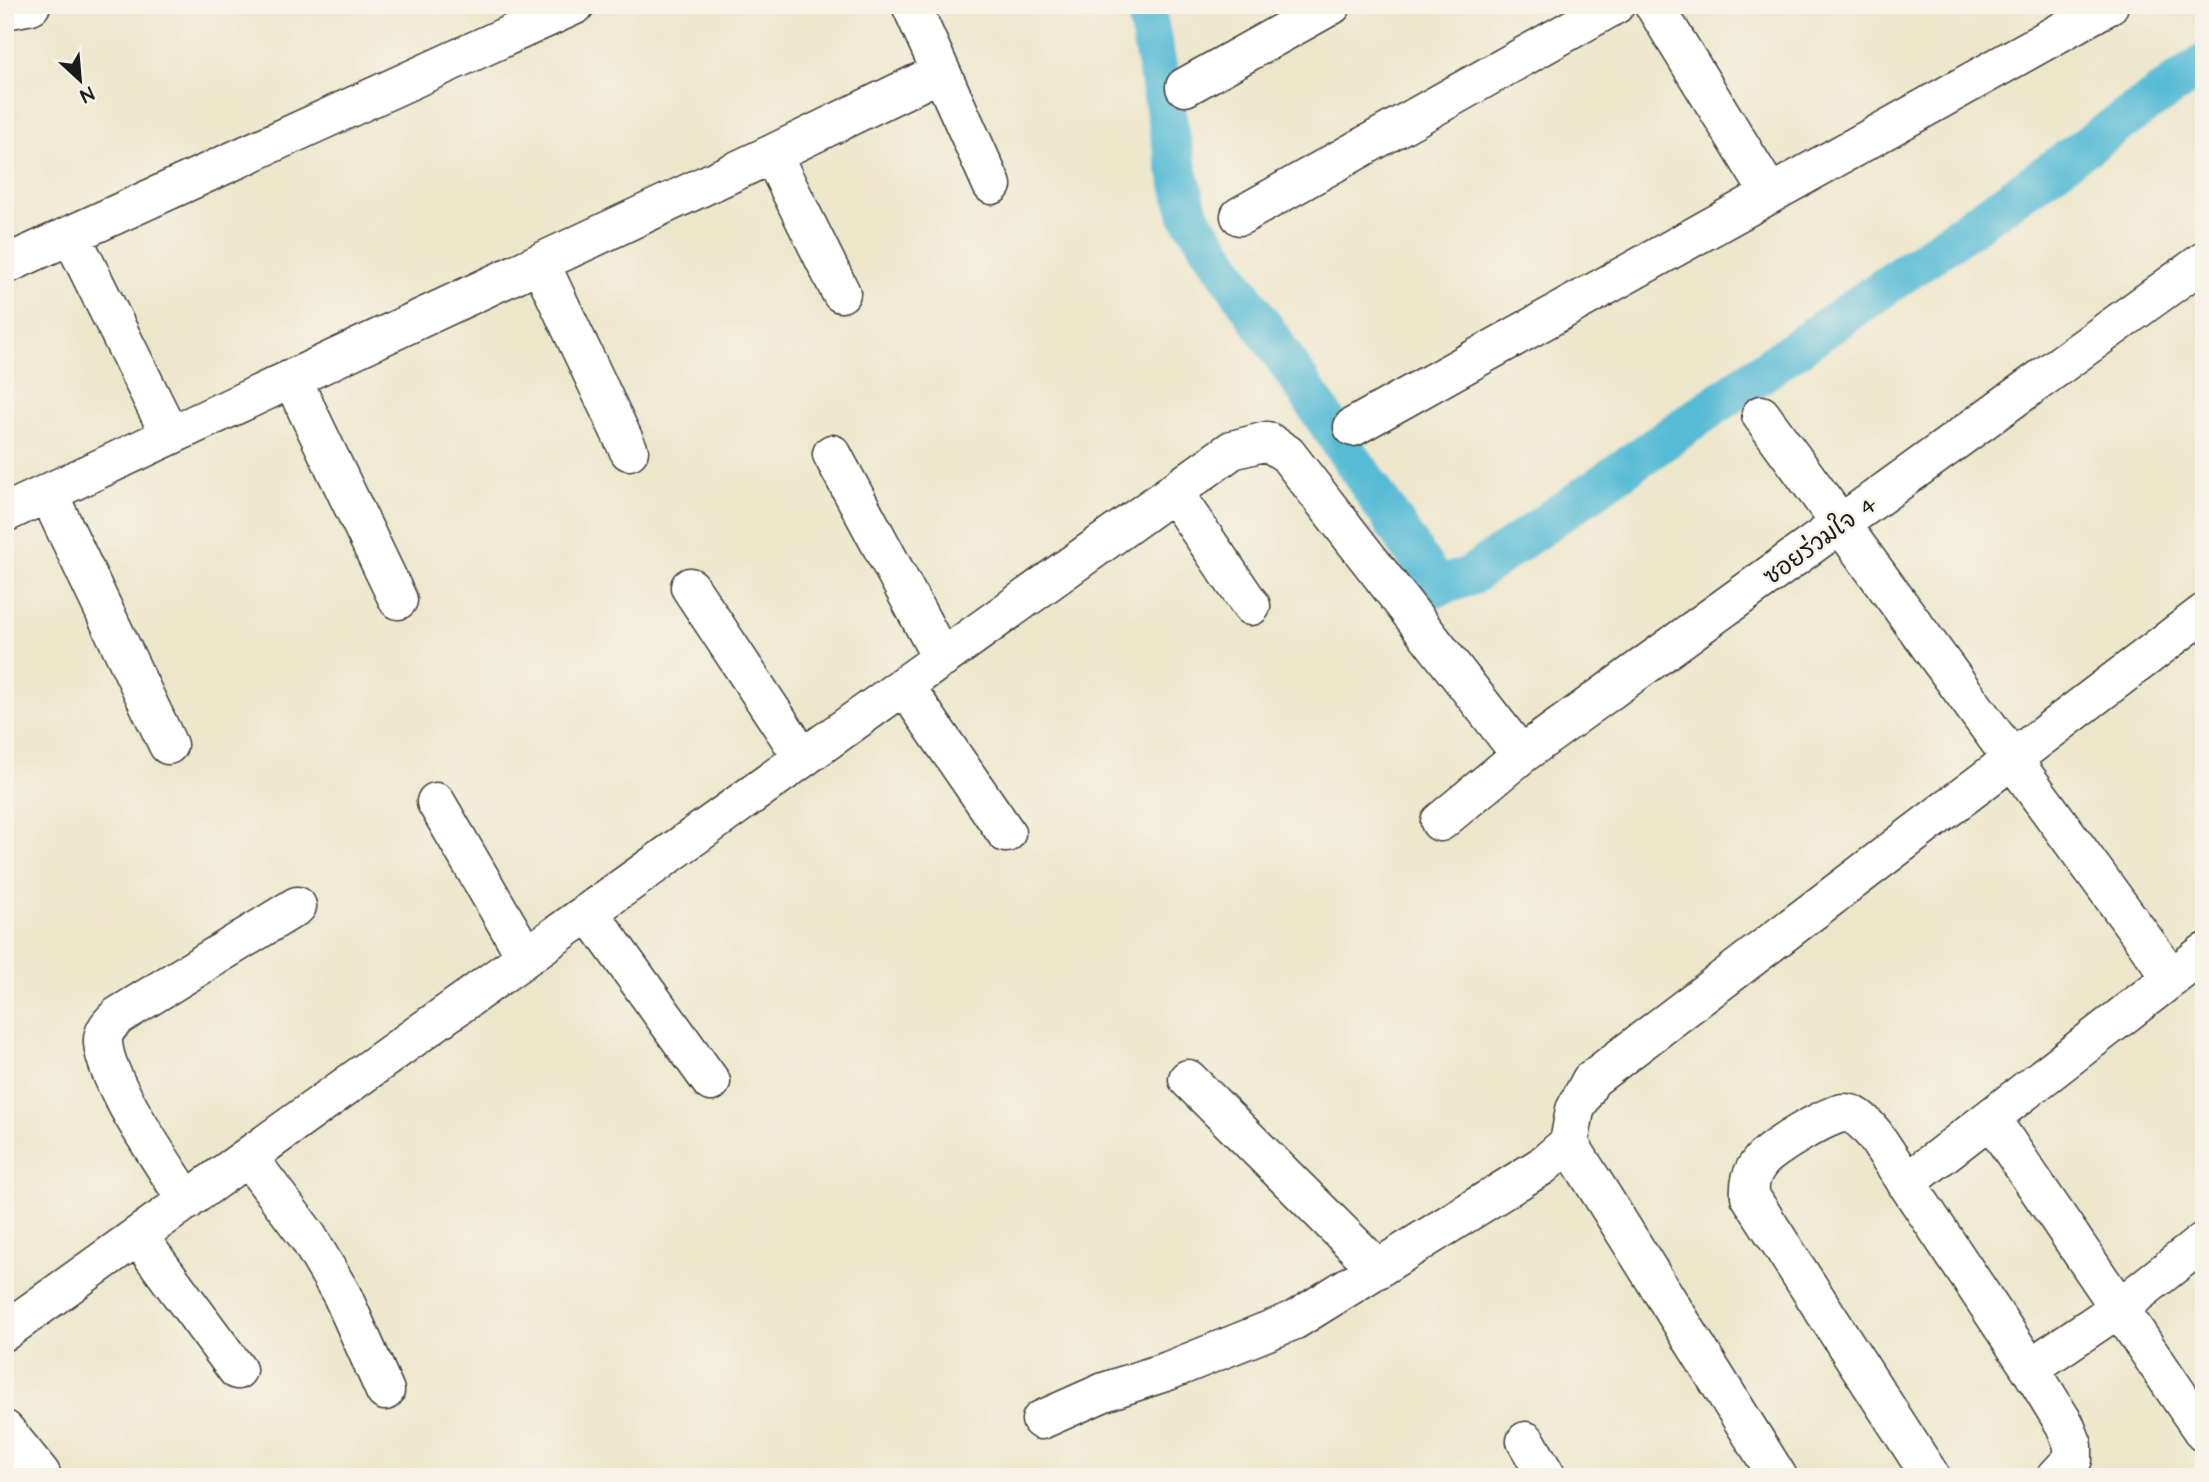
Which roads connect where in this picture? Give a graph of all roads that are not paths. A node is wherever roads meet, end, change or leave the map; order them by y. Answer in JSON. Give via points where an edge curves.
{"nodes":[{"id":1,"x":31,"y":5,"type":"edge"},
{"id":2,"x":575,"y":5,"type":"edge"},
{"id":3,"x":911,"y":5,"type":"edge"},
{"id":4,"x":1332,"y":5,"type":"edge"},
{"id":5,"x":1615,"y":5,"type":"edge"},
{"id":6,"x":1654,"y":5,"type":"edge"},
{"id":7,"x":2109,"y":5,"type":"edge"},
{"id":8,"x":5,"y":10,"type":"edge"},
{"id":9,"x":941,"y":72,"type":"junction"},
{"id":10,"x":1185,"y":88,"type":"dead end"},
{"id":11,"x":772,"y":154,"type":"junction"},
{"id":12,"x":992,"y":185,"type":"dead end"},
{"id":13,"x":1770,"y":194,"type":"junction"},
{"id":14,"x":1240,"y":216,"type":"dead end"},
{"id":15,"x":71,"y":235,"type":"junction"},
{"id":16,"x":2204,"y":261,"type":"edge"},
{"id":17,"x":540,"y":263,"type":"junction"},
{"id":18,"x":5,"y":265,"type":"edge"},
{"id":19,"x":841,"y":293,"type":"dead end"},
{"id":20,"x":292,"y":379,"type":"junction"},
{"id":21,"x":1761,"y":415,"type":"dead end"},
{"id":22,"x":1353,"y":427,"type":"dead end"},
{"id":23,"x":170,"y":435,"type":"junction"},
{"id":24,"x":629,"y":451,"type":"dead end"},
{"id":25,"x":832,"y":454,"type":"dead end"},
{"id":26,"x":1173,"y":492,"type":"junction"},
{"id":27,"x":48,"y":493,"type":"junction"},
{"id":28,"x":5,"y":513,"type":"edge"},
{"id":29,"x":1842,"y":524,"type":"junction"},
{"id":30,"x":690,"y":587,"type":"dead end"},
{"id":31,"x":398,"y":600,"type":"dead end"},
{"id":32,"x":1251,"y":606,"type":"dead end"},
{"id":33,"x":2204,"y":613,"type":"edge"},
{"id":34,"x":942,"y":659,"type":"junction"},
{"id":35,"x":904,"y":685,"type":"junction"},
{"id":36,"x":168,"y":744,"type":"dead end"},
{"id":37,"x":1521,"y":755,"type":"junction"},
{"id":38,"x":803,"y":758,"type":"junction"},
{"id":39,"x":2012,"y":759,"type":"junction"},
{"id":40,"x":436,"y":802,"type":"dead end"},
{"id":41,"x":1440,"y":822,"type":"dead end"},
{"id":42,"x":1006,"y":833,"type":"dead end"},
{"id":43,"x":297,"y":906,"type":"dead end"},
{"id":44,"x":589,"y":912,"type":"junction"},
{"id":45,"x":2204,"y":953,"type":"edge"},
{"id":46,"x":526,"y":957,"type":"junction"},
{"id":47,"x":2172,"y":978,"type":"junction"},
{"id":48,"x":1188,"y":1079,"type":"dead end"},
{"id":49,"x":712,"y":1082,"type":"dead end"},
{"id":50,"x":1991,"y":1119,"type":"junction"},
{"id":51,"x":1569,"y":1143,"type":"junction"},
{"id":52,"x":248,"y":1157,"type":"junction"},
{"id":53,"x":1906,"y":1183,"type":"junction"},
{"id":54,"x":187,"y":1201,"type":"junction"},
{"id":55,"x":138,"y":1236,"type":"junction"},
{"id":56,"x":2204,"y":1241,"type":"edge"},
{"id":57,"x":1378,"y":1269,"type":"junction"},
{"id":58,"x":2119,"y":1308,"type":"junction"},
{"id":59,"x":5,"y":1331,"type":"edge"},
{"id":60,"x":2030,"y":1368,"type":"junction"},
{"id":61,"x":237,"y":1370,"type":"dead end"},
{"id":62,"x":384,"y":1391,"type":"dead end"},
{"id":63,"x":1041,"y":1420,"type":"dead end"},
{"id":64,"x":5,"y":1430,"type":"edge"},
{"id":65,"x":2204,"y":1433,"type":"edge"},
{"id":66,"x":1525,"y":1441,"type":"dead end"},
{"id":67,"x":41,"y":1474,"type":"dead end"},
{"id":68,"x":1547,"y":1477,"type":"edge"},
{"id":69,"x":1778,"y":1477,"type":"edge"},
{"id":70,"x":1931,"y":1477,"type":"edge"},
{"id":71,"x":2056,"y":1477,"type":"edge"}],
"edges":[{"from":1,"to":8,"type":"street"},
{"from":2,"to":15,"type":"street"},
{"from":3,"to":9,"type":"street"},
{"from":4,"to":10,"type":"street"},
{"from":5,"to":14,"type":"street"},
{"from":6,"to":13,"type":"street"},
{"from":7,"to":13,"type":"street"},
{"from":9,"to":11,"type":"street"},
{"from":9,"to":12,"type":"street"},
{"from":11,"to":17,"type":"street"},
{"from":11,"to":19,"type":"street"},
{"from":13,"to":22,"type":"street"},
{"from":15,"to":18,"type":"street"},
{"from":15,"to":23,"type":"street"},
{"from":16,"to":29,"type":"street","name":"ซอยร่วมใจ 4"},
{"from":17,"to":20,"type":"street"},
{"from":17,"to":24,"type":"street"},
{"from":20,"to":23,"type":"street"},
{"from":20,"to":31,"type":"street"},
{"from":21,"to":29,"type":"street"},
{"from":23,"to":27,"type":"street"},
{"from":25,"to":34,"type":"street"},
{"from":26,"to":32,"type":"street"},
{"from":26,"to":34,"type":"street"},
{"from":26,"to":37,"type":"street","via":[[1232,450],[1267,441],[1287,454]]},
{"from":27,"to":28,"type":"street"},
{"from":27,"to":36,"type":"street"},
{"from":29,"to":37,"type":"street","name":"ซอยร่วมใจ 4"},
{"from":29,"to":39,"type":"street"},
{"from":30,"to":38,"type":"street"},
{"from":33,"to":39,"type":"street"},
{"from":34,"to":35,"type":"street"},
{"from":35,"to":38,"type":"street"},
{"from":35,"to":42,"type":"street"},
{"from":37,"to":41,"type":"street","name":"ซอยร่วมใจ 4"},
{"from":38,"to":44,"type":"street"},
{"from":39,"to":47,"type":"street"},
{"from":39,"to":51,"type":"street","via":[[1591,1080],[1575,1110]]},
{"from":40,"to":46,"type":"street"},
{"from":43,"to":54,"type":"street","via":[[118,1016],[106,1028],[103,1041],[118,1088]]},
{"from":44,"to":46,"type":"street"},
{"from":44,"to":49,"type":"street"},
{"from":45,"to":47,"type":"street"},
{"from":46,"to":52,"type":"street"},
{"from":47,"to":50,"type":"street"},
{"from":48,"to":57,"type":"street"},
{"from":50,"to":53,"type":"street"},
{"from":50,"to":58,"type":"street"},
{"from":51,"to":57,"type":"street","via":[[1542,1167]]},
{"from":51,"to":69,"type":"street"},
{"from":52,"to":54,"type":"street"},
{"from":52,"to":62,"type":"street","via":[[308,1237],[342,1295]]},
{"from":53,"to":60,"type":"street"},
{"from":53,"to":70,"type":"street","via":[[1874,1134],[1860,1118],[1846,1113],[1818,1123],[1763,1158],[1749,1181],[1756,1207]]},
{"from":54,"to":55,"type":"street"},
{"from":55,"to":59,"type":"street"},
{"from":55,"to":61,"type":"street"},
{"from":56,"to":58,"type":"street"},
{"from":57,"to":63,"type":"street","via":[[1295,1321]]},
{"from":58,"to":60,"type":"street"},
{"from":58,"to":65,"type":"street"},
{"from":60,"to":71,"type":"street","via":[[2073,1445],[2073,1459]]},
{"from":64,"to":67,"type":"street"},
{"from":66,"to":68,"type":"street"}]}
